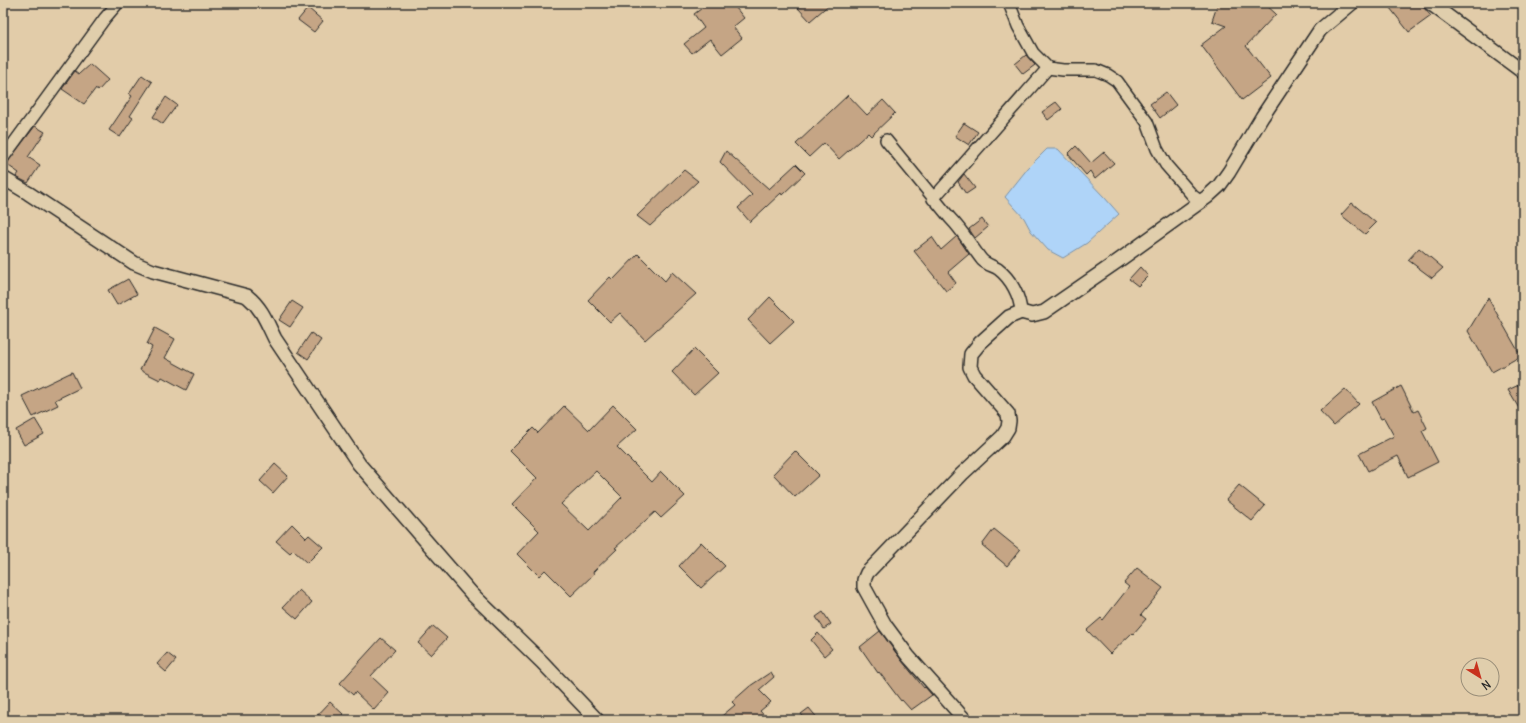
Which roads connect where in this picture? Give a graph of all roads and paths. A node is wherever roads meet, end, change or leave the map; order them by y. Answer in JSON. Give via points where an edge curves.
{"nodes":[{"id":1,"x":118,"y":3,"type":"edge"},
{"id":2,"x":1009,"y":3,"type":"edge"},
{"id":3,"x":1352,"y":3,"type":"edge"},
{"id":4,"x":1430,"y":3,"type":"edge"},
{"id":5,"x":1048,"y":68,"type":"junction"},
{"id":6,"x":1523,"y":72,"type":"edge"},
{"id":7,"x":886,"y":140,"type":"dead end"},
{"id":8,"x":3,"y":158,"type":"edge"},
{"id":9,"x":3,"y":178,"type":"edge"},
{"id":10,"x":934,"y":199,"type":"junction"},
{"id":11,"x":1200,"y":202,"type":"junction"},
{"id":12,"x":1020,"y":312,"type":"junction"},
{"id":13,"x":597,"y":720,"type":"edge"},
{"id":14,"x":965,"y":720,"type":"edge"}],
"edges":[{"from":1,"to":8,"type":"street"},
{"from":2,"to":5,"type":"street","via":[[1033,53]]},
{"from":3,"to":11,"type":"street","via":[[1320,30],[1229,172],[1219,186]]},
{"from":4,"to":6,"type":"street"},
{"from":5,"to":10,"type":"street"},
{"from":5,"to":11,"type":"street","via":[[1096,70],[1117,81],[1147,122],[1166,165]]},
{"from":7,"to":10,"type":"street"},
{"from":9,"to":13,"type":"street","via":[[134,263],[153,271],[248,296],[266,319],[275,338],[359,464],[472,594]]},
{"from":10,"to":12,"type":"street","via":[[960,227],[984,262],[998,269],[1009,279],[1016,293]]},
{"from":11,"to":12,"type":"street","via":[[1044,312],[1032,315]]},
{"from":12,"to":14,"type":"street","via":[[1009,317],[980,343],[969,361],[978,381],[1008,414],[1008,428],[1003,436],[937,499],[867,573],[864,580],[864,587],[884,625]]}]}
